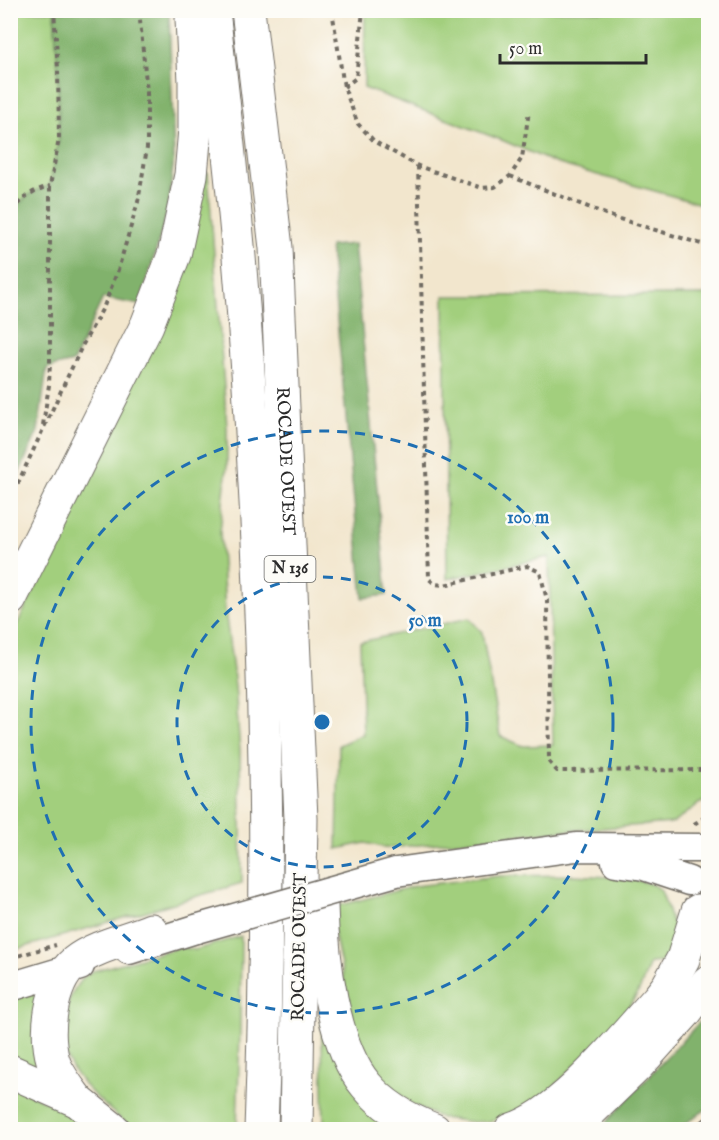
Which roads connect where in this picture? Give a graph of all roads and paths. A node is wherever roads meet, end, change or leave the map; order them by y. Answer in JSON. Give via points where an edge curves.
{"nodes":[{"id":1,"x":54,"y":10,"type":"edge"},
{"id":2,"x":139,"y":10,"type":"edge"},
{"id":3,"x":198,"y":10,"type":"edge"},
{"id":4,"x":213,"y":10,"type":"edge"},
{"id":5,"x":248,"y":10,"type":"edge"},
{"id":6,"x":332,"y":10,"type":"edge"},
{"id":7,"x":363,"y":10,"type":"edge"},
{"id":8,"x":344,"y":87,"type":"junction"},
{"id":9,"x":529,"y":111,"type":"dead end"},
{"id":10,"x":418,"y":166,"type":"junction"},
{"id":11,"x":510,"y":176,"type":"junction"},
{"id":12,"x":50,"y":186,"type":"junction"},
{"id":13,"x":10,"y":221,"type":"edge"},
{"id":14,"x":708,"y":246,"type":"edge"},
{"id":15,"x":41,"y":431,"type":"junction"},
{"id":16,"x":10,"y":500,"type":"edge"},
{"id":17,"x":10,"y":599,"type":"edge"},
{"id":18,"x":708,"y":770,"type":"edge"},
{"id":19,"x":301,"y":819,"type":"junction"},
{"id":20,"x":706,"y":831,"type":"edge"},
{"id":21,"x":522,"y":855,"type":"junction"},
{"id":22,"x":699,"y":904,"type":"edge"},
{"id":23,"x":196,"y":929,"type":"junction"},
{"id":24,"x":152,"y":930,"type":"junction"},
{"id":25,"x":10,"y":968,"type":"edge"},
{"id":26,"x":67,"y":970,"type":"junction"},
{"id":27,"x":708,"y":981,"type":"edge"},
{"id":28,"x":10,"y":987,"type":"edge"},
{"id":29,"x":10,"y":1071,"type":"edge"},
{"id":30,"x":78,"y":1101,"type":"junction"},
{"id":31,"x":708,"y":1123,"type":"edge"},
{"id":32,"x":114,"y":1130,"type":"edge"},
{"id":33,"x":261,"y":1130,"type":"edge"},
{"id":34,"x":296,"y":1130,"type":"edge"},
{"id":35,"x":434,"y":1130,"type":"edge"},
{"id":36,"x":511,"y":1130,"type":"edge"},
{"id":37,"x":571,"y":1130,"type":"edge"},
{"id":38,"x":700,"y":1130,"type":"edge"}],
"edges":[{"from":1,"to":12,"type":"path","via":[[59,139]]},
{"from":2,"to":15,"type":"path","via":[[147,92],[147,148],[138,202],[104,306]]},
{"from":3,"to":17,"type":"highway","via":[[192,19],[195,129],[191,175],[174,255],[147,325]]},
{"from":4,"to":33,"type":"highway","name":"ROCADE OUEST","number":"N 136","via":[[239,255],[254,463],[265,847]]},
{"from":5,"to":19,"type":"highway","name":"ROCADE OUEST","number":"N 136","via":[[276,248]]},
{"from":6,"to":8,"type":"path"},
{"from":7,"to":8,"type":"path","via":[[356,78]]},
{"from":8,"to":10,"type":"path","via":[[358,124],[369,136]]},
{"from":9,"to":11,"type":"path","via":[[522,158]]},
{"from":10,"to":11,"type":"path","via":[[482,188],[495,187]]},
{"from":10,"to":18,"type":"path","via":[[429,579],[444,585],[527,566],[540,572],[547,600],[549,762],[557,771]]},
{"from":11,"to":14,"type":"path","via":[[614,217]]},
{"from":12,"to":13,"type":"path","via":[[21,200]]},
{"from":12,"to":15,"type":"path","via":[[50,385]]},
{"from":15,"to":16,"type":"path"},
{"from":19,"to":34,"type":"highway","name":"ROCADE OUEST","number":"N 136"},
{"from":19,"to":35,"type":"highway","via":[[319,846],[325,968],[353,1064],[364,1084],[379,1099]]},
{"from":20,"to":21,"type":"main road"},
{"from":20,"to":22,"type":"main road","via":[[692,864]]},
{"from":21,"to":22,"type":"main road","via":[[628,863],[654,869]]},
{"from":21,"to":23,"type":"main road","bridge":true,"via":[[396,872]]},
{"from":22,"to":36,"type":"highway","via":[[683,959],[658,999],[567,1095],[540,1117]]},
{"from":23,"to":24,"type":"main road"},
{"from":23,"to":26,"type":"main road"},
{"from":24,"to":25,"type":"main road"},
{"from":24,"to":26,"type":"highway","via":[[86,955]]},
{"from":26,"to":28,"type":"main road"},
{"from":26,"to":30,"type":"highway","via":[[52,1007],[50,1050],[55,1066]]},
{"from":27,"to":37,"type":"highway","via":[[645,1057]]},
{"from":29,"to":30,"type":"highway"},
{"from":30,"to":32,"type":"highway"},
{"from":31,"to":38,"type":"lane"}]}
